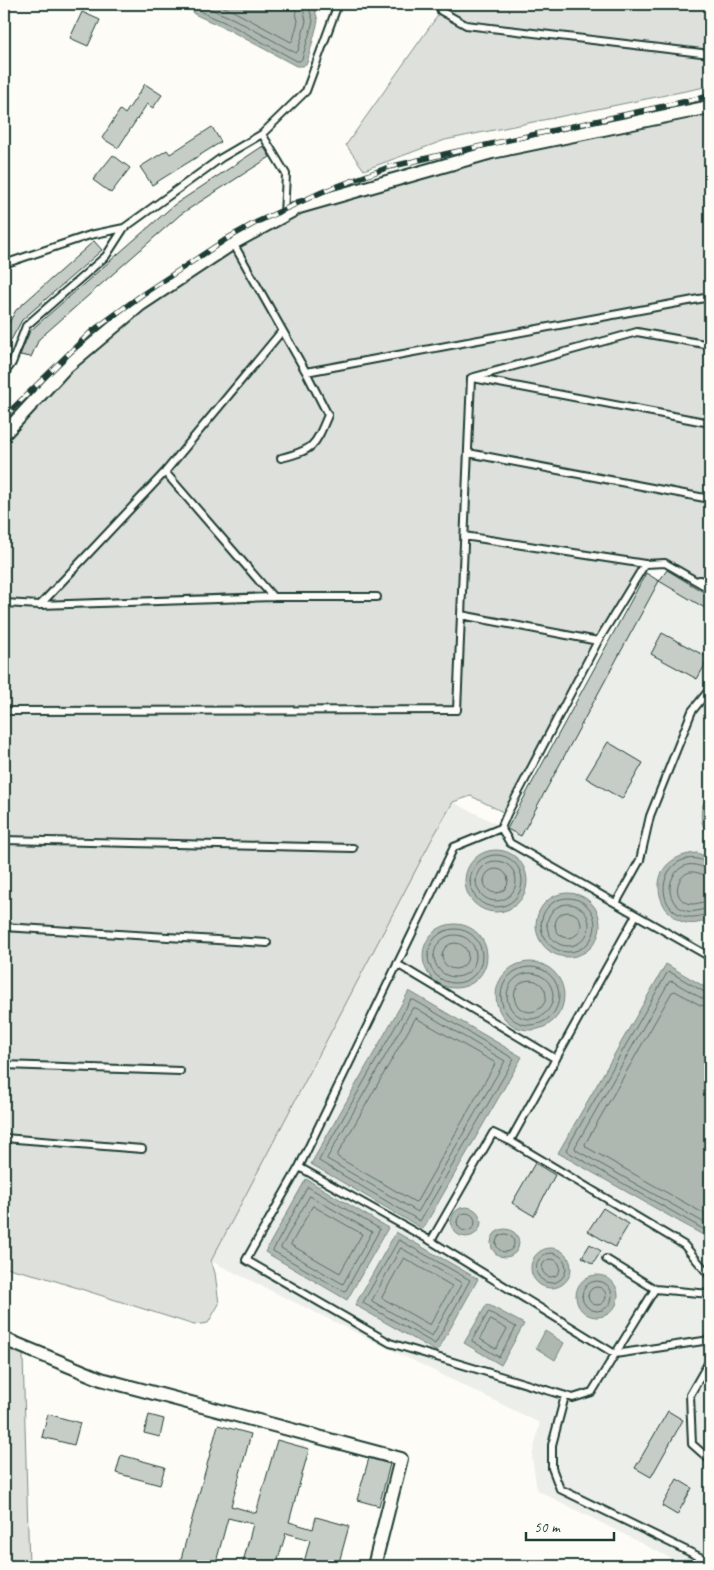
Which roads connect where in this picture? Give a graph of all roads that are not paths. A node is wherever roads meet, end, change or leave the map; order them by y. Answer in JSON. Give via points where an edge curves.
{"nodes":[{"id":1,"x":338,"y":4,"type":"edge"},
{"id":2,"x":444,"y":4,"type":"edge"},
{"id":3,"x":710,"y":54,"type":"edge"},
{"id":4,"x":710,"y":107,"type":"edge"},
{"id":5,"x":262,"y":134,"type":"junction"},
{"id":6,"x":284,"y":215,"type":"junction"},
{"id":7,"x":124,"y":228,"type":"junction"},
{"id":8,"x":233,"y":244,"type":"junction"},
{"id":9,"x":4,"y":264,"type":"edge"},
{"id":10,"x":710,"y":297,"type":"edge"},
{"id":11,"x":282,"y":331,"type":"junction"},
{"id":12,"x":710,"y":345,"type":"edge"},
{"id":13,"x":306,"y":372,"type":"junction"},
{"id":14,"x":4,"y":374,"type":"edge"},
{"id":15,"x":471,"y":378,"type":"junction"},
{"id":16,"x":710,"y":422,"type":"edge"},
{"id":17,"x":4,"y":434,"type":"edge"},
{"id":18,"x":468,"y":453,"type":"junction"},
{"id":19,"x":280,"y":458,"type":"dead end"},
{"id":20,"x":166,"y":472,"type":"junction"},
{"id":21,"x":710,"y":499,"type":"edge"},
{"id":22,"x":464,"y":536,"type":"junction"},
{"id":23,"x":645,"y":564,"type":"junction"},
{"id":24,"x":695,"y":580,"type":"junction"},
{"id":25,"x":710,"y":582,"type":"edge"},
{"id":26,"x":710,"y":589,"type":"edge"},
{"id":27,"x":273,"y":597,"type":"junction"},
{"id":28,"x":376,"y":597,"type":"dead end"},
{"id":29,"x":4,"y":604,"type":"edge"},
{"id":30,"x":40,"y":605,"type":"junction"},
{"id":31,"x":461,"y":615,"type":"junction"},
{"id":32,"x":598,"y":641,"type":"junction"},
{"id":33,"x":710,"y":689,"type":"edge"},
{"id":34,"x":4,"y":711,"type":"edge"},
{"id":35,"x":501,"y":828,"type":"junction"},
{"id":36,"x":4,"y":840,"type":"edge"},
{"id":37,"x":353,"y":848,"type":"dead end"},
{"id":38,"x":616,"y":904,"type":"junction"},
{"id":39,"x":636,"y":915,"type":"junction"},
{"id":40,"x":4,"y":927,"type":"edge"},
{"id":41,"x":267,"y":943,"type":"dead end"},
{"id":42,"x":710,"y":957,"type":"edge"},
{"id":43,"x":397,"y":964,"type":"junction"},
{"id":44,"x":556,"y":1059,"type":"junction"},
{"id":45,"x":4,"y":1065,"type":"edge"},
{"id":46,"x":180,"y":1071,"type":"dead end"},
{"id":47,"x":4,"y":1138,"type":"edge"},
{"id":48,"x":510,"y":1141,"type":"junction"},
{"id":49,"x":142,"y":1149,"type":"dead end"},
{"id":50,"x":299,"y":1167,"type":"junction"},
{"id":51,"x":431,"y":1240,"type":"junction"},
{"id":52,"x":606,"y":1259,"type":"dead end"},
{"id":53,"x":710,"y":1276,"type":"edge"},
{"id":54,"x":655,"y":1289,"type":"junction"},
{"id":55,"x":710,"y":1294,"type":"edge"},
{"id":56,"x":4,"y":1339,"type":"edge"},
{"id":57,"x":710,"y":1340,"type":"edge"},
{"id":58,"x":615,"y":1354,"type":"junction"},
{"id":59,"x":710,"y":1360,"type":"edge"},
{"id":60,"x":565,"y":1396,"type":"junction"},
{"id":61,"x":710,"y":1460,"type":"edge"},
{"id":62,"x":710,"y":1562,"type":"edge"},
{"id":63,"x":374,"y":1566,"type":"edge"}],
"edges":[{"from":1,"to":5,"type":"lane","via":[[306,91]]},
{"from":2,"to":3,"type":"lane","via":[[441,11],[466,25]]},
{"from":4,"to":6,"type":"street","via":[[492,152],[299,207]]},
{"from":5,"to":6,"type":"lane","via":[[286,174]]},
{"from":5,"to":7,"type":"lane","via":[[221,158]]},
{"from":6,"to":8,"type":"street"},
{"from":7,"to":9,"type":"lane","via":[[90,235]]},
{"from":7,"to":14,"type":"lane","via":[[106,256],[26,326],[12,363]]},
{"from":8,"to":11,"type":"lane"},
{"from":8,"to":17,"type":"street","via":[[141,304],[65,368]]},
{"from":10,"to":13,"type":"lane"},
{"from":11,"to":13,"type":"lane"},
{"from":11,"to":20,"type":"lane"},
{"from":12,"to":15,"type":"lane","via":[[637,332]]},
{"from":13,"to":19,"type":"lane","via":[[328,414],[317,441],[302,453]]},
{"from":15,"to":16,"type":"lane"},
{"from":15,"to":18,"type":"lane"},
{"from":18,"to":21,"type":"lane"},
{"from":18,"to":22,"type":"lane"},
{"from":20,"to":27,"type":"lane"},
{"from":20,"to":30,"type":"lane"},
{"from":22,"to":23,"type":"lane"},
{"from":22,"to":31,"type":"lane"},
{"from":23,"to":24,"type":"lane","via":[[665,564]]},
{"from":23,"to":32,"type":"lane"},
{"from":24,"to":25,"type":"lane"},
{"from":24,"to":26,"type":"lane"},
{"from":27,"to":28,"type":"lane"},
{"from":27,"to":30,"type":"lane"},
{"from":29,"to":30,"type":"lane"},
{"from":31,"to":32,"type":"lane"},
{"from":31,"to":34,"type":"lane","via":[[457,710]]},
{"from":32,"to":35,"type":"lane"},
{"from":33,"to":38,"type":"lane","via":[[692,711],[650,816],[640,860]]},
{"from":35,"to":38,"type":"lane","via":[[510,843]]},
{"from":35,"to":43,"type":"lane","via":[[454,847]]},
{"from":36,"to":37,"type":"lane"},
{"from":38,"to":39,"type":"lane"},
{"from":39,"to":42,"type":"lane"},
{"from":39,"to":44,"type":"lane"},
{"from":40,"to":41,"type":"lane"},
{"from":43,"to":44,"type":"lane"},
{"from":43,"to":50,"type":"lane"},
{"from":44,"to":48,"type":"lane"},
{"from":45,"to":46,"type":"lane"},
{"from":47,"to":49,"type":"lane"},
{"from":48,"to":51,"type":"lane","via":[[493,1133]]},
{"from":48,"to":53,"type":"lane","via":[[684,1245]]},
{"from":50,"to":51,"type":"lane"},
{"from":50,"to":60,"type":"lane","via":[[246,1260],[390,1343]]},
{"from":51,"to":58,"type":"lane"},
{"from":52,"to":54,"type":"lane"},
{"from":54,"to":55,"type":"lane"},
{"from":54,"to":58,"type":"lane"},
{"from":56,"to":63,"type":"street","via":[[101,1380],[401,1459]]},
{"from":57,"to":58,"type":"lane"},
{"from":58,"to":60,"type":"lane","via":[[592,1392],[572,1398]]},
{"from":59,"to":61,"type":"lane","via":[[690,1394],[692,1444]]},
{"from":60,"to":62,"type":"lane","via":[[552,1445],[552,1468],[560,1489]]}]}
